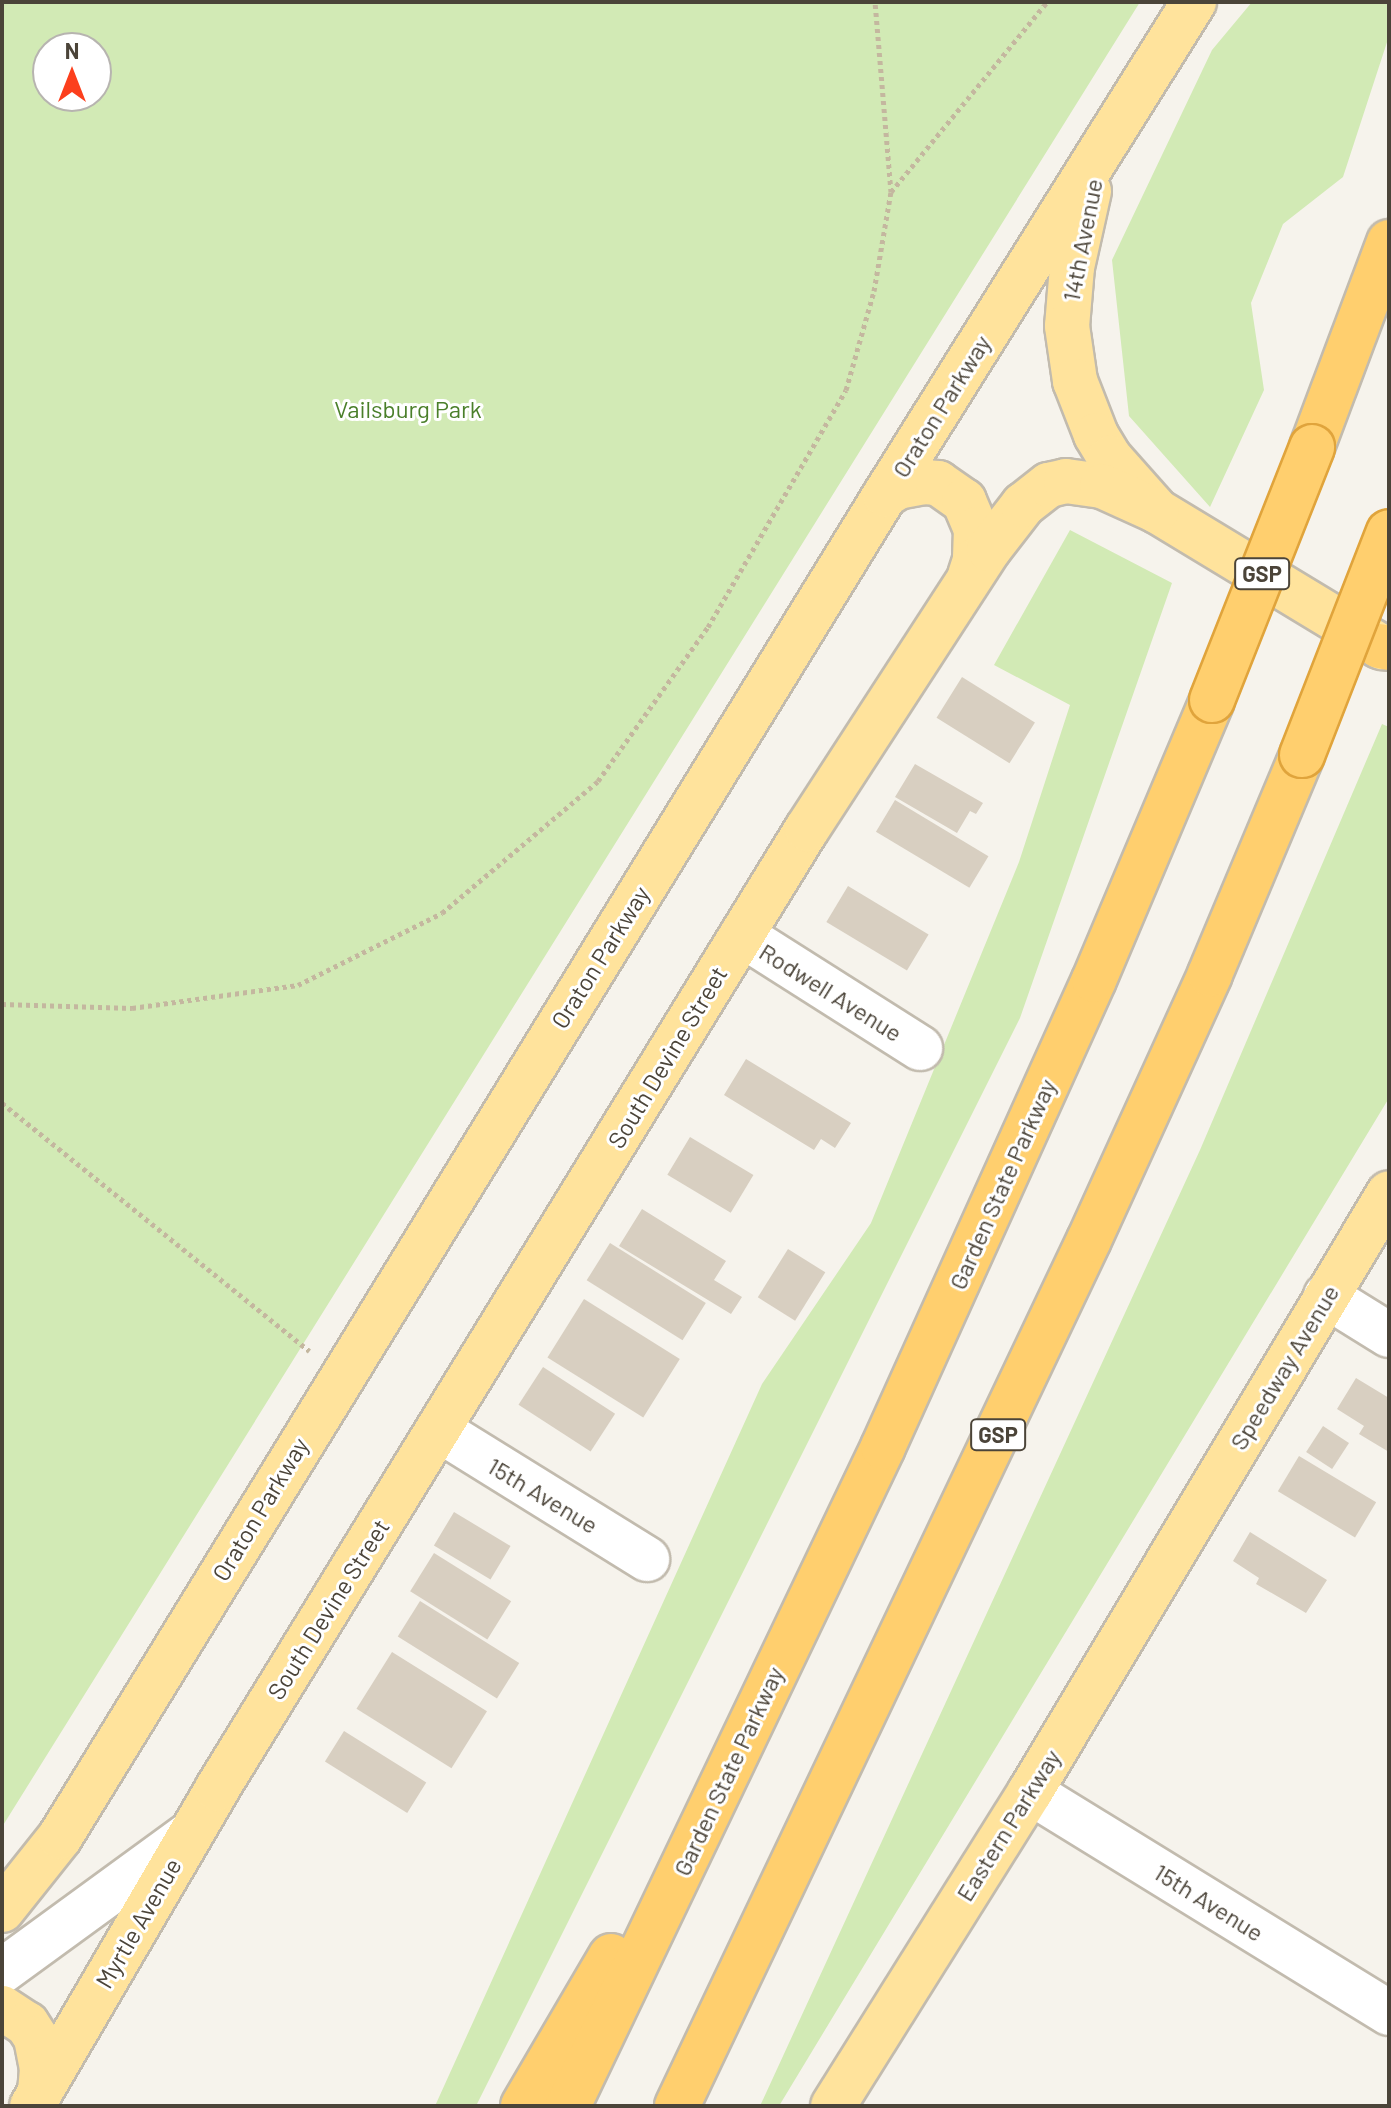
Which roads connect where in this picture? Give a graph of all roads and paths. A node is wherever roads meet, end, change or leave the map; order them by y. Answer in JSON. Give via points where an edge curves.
{"nodes":[{"id":1,"x":875,"y":2,"type":"edge"},
{"id":2,"x":1047,"y":2,"type":"edge"},
{"id":3,"x":1194,"y":2,"type":"edge"},
{"id":4,"x":1101,"y":151,"type":"junction"},
{"id":5,"x":891,"y":192,"type":"junction"},
{"id":6,"x":1389,"y":242,"type":"edge"},
{"id":7,"x":885,"y":495,"type":"junction"},
{"id":8,"x":1157,"y":511,"type":"junction"},
{"id":9,"x":1389,"y":532,"type":"edge"},
{"id":10,"x":967,"y":581,"type":"junction"},
{"id":11,"x":1386,"y":648,"type":"edge"},
{"id":12,"x":742,"y":935,"type":"junction"},
{"id":13,"x":2,"y":1004,"type":"edge"},
{"id":14,"x":920,"y":1048,"type":"dead end"},
{"id":15,"x":2,"y":1103,"type":"edge"},
{"id":16,"x":1389,"y":1193,"type":"edge"},
{"id":17,"x":1326,"y":1296,"type":"junction"},
{"id":18,"x":1389,"y":1335,"type":"edge"},
{"id":19,"x":341,"y":1377,"type":"junction"},
{"id":20,"x":439,"y":1430,"type":"junction"},
{"id":21,"x":1178,"y":1541,"type":"joint"},
{"id":22,"x":647,"y":1559,"type":"dead end"},
{"id":23,"x":755,"y":1713,"type":"junction"},
{"id":24,"x":246,"y":1741,"type":"joint"},
{"id":25,"x":1030,"y":1792,"type":"junction"},
{"id":26,"x":191,"y":1833,"type":"junction"},
{"id":27,"x":2,"y":1910,"type":"edge"},
{"id":28,"x":2,"y":1971,"type":"edge"},
{"id":29,"x":2,"y":2008,"type":"edge"},
{"id":30,"x":1389,"y":2013,"type":"edge"},
{"id":31,"x":36,"y":2099,"type":"edge"},
{"id":32,"x":523,"y":2106,"type":"edge"},
{"id":33,"x":568,"y":2106,"type":"edge"},
{"id":34,"x":677,"y":2106,"type":"edge"},
{"id":35,"x":833,"y":2106,"type":"edge"}],
"edges":[{"from":1,"to":5,"type":"path"},
{"from":2,"to":5,"type":"path"},
{"from":3,"to":4,"type":"main road","name":"Oraton Parkway"},
{"from":4,"to":7,"type":"main road","name":"Oraton Parkway"},
{"from":4,"to":8,"type":"main road","name":"14th Avenue","via":[[1072,267],[1069,353],[1096,435]]},
{"from":5,"to":13,"type":"path","via":[[874,291],[846,390],[708,627],[598,781],[442,913],[298,985],[132,1008]]},
{"from":6,"to":23,"type":"highway","name":"Garden State Parkway","number":"GSP","bridge":true,"via":[[1212,700],[1029,1126]]},
{"from":7,"to":10,"type":"main road","via":[[898,487],[938,483],[964,501],[973,515],[978,544]]},
{"from":7,"to":19,"type":"main road","name":"Oraton Parkway"},
{"from":8,"to":10,"type":"main road","name":"South Devine Street","via":[[1102,486],[1066,481],[1049,485],[1023,505]]},
{"from":8,"to":11,"type":"main road","name":"14th Avenue"},
{"from":9,"to":34,"type":"highway","number":"GSP","bridge":true,"via":[[1198,1001],[1083,1255]]},
{"from":10,"to":12,"type":"main road","name":"South Devine Street"},
{"from":12,"to":14,"type":"street","name":"Rodwell Avenue"},
{"from":12,"to":20,"type":"main road","name":"South Devine Street"},
{"from":15,"to":19,"type":"path"},
{"from":16,"to":17,"type":"main road","name":"Speedway Avenue"},
{"from":17,"to":18,"type":"street"},
{"from":17,"to":21,"type":"main road","name":"Speedway Avenue"},
{"from":19,"to":27,"type":"main road","name":"Oraton Parkway","via":[[60,1837]]},
{"from":20,"to":22,"type":"street","name":"15th Avenue"},
{"from":20,"to":24,"type":"main road","name":"South Devine Street"},
{"from":21,"to":25,"type":"main road","name":"Eastern Parkway"},
{"from":23,"to":32,"type":"highway"},
{"from":23,"to":33,"type":"highway","name":"Garden State Parkway","number":"GSP"},
{"from":24,"to":26,"type":"main road","name":"Myrtle Avenue"},
{"from":25,"to":30,"type":"street","name":"15th Avenue"},
{"from":25,"to":35,"type":"main road","name":"Eastern Parkway"},
{"from":26,"to":28,"type":"street"},
{"from":26,"to":31,"type":"main road","name":"Myrtle Avenue"},
{"from":29,"to":31,"type":"main road","via":[[27,2024],[36,2038],[42,2069]]}]}
